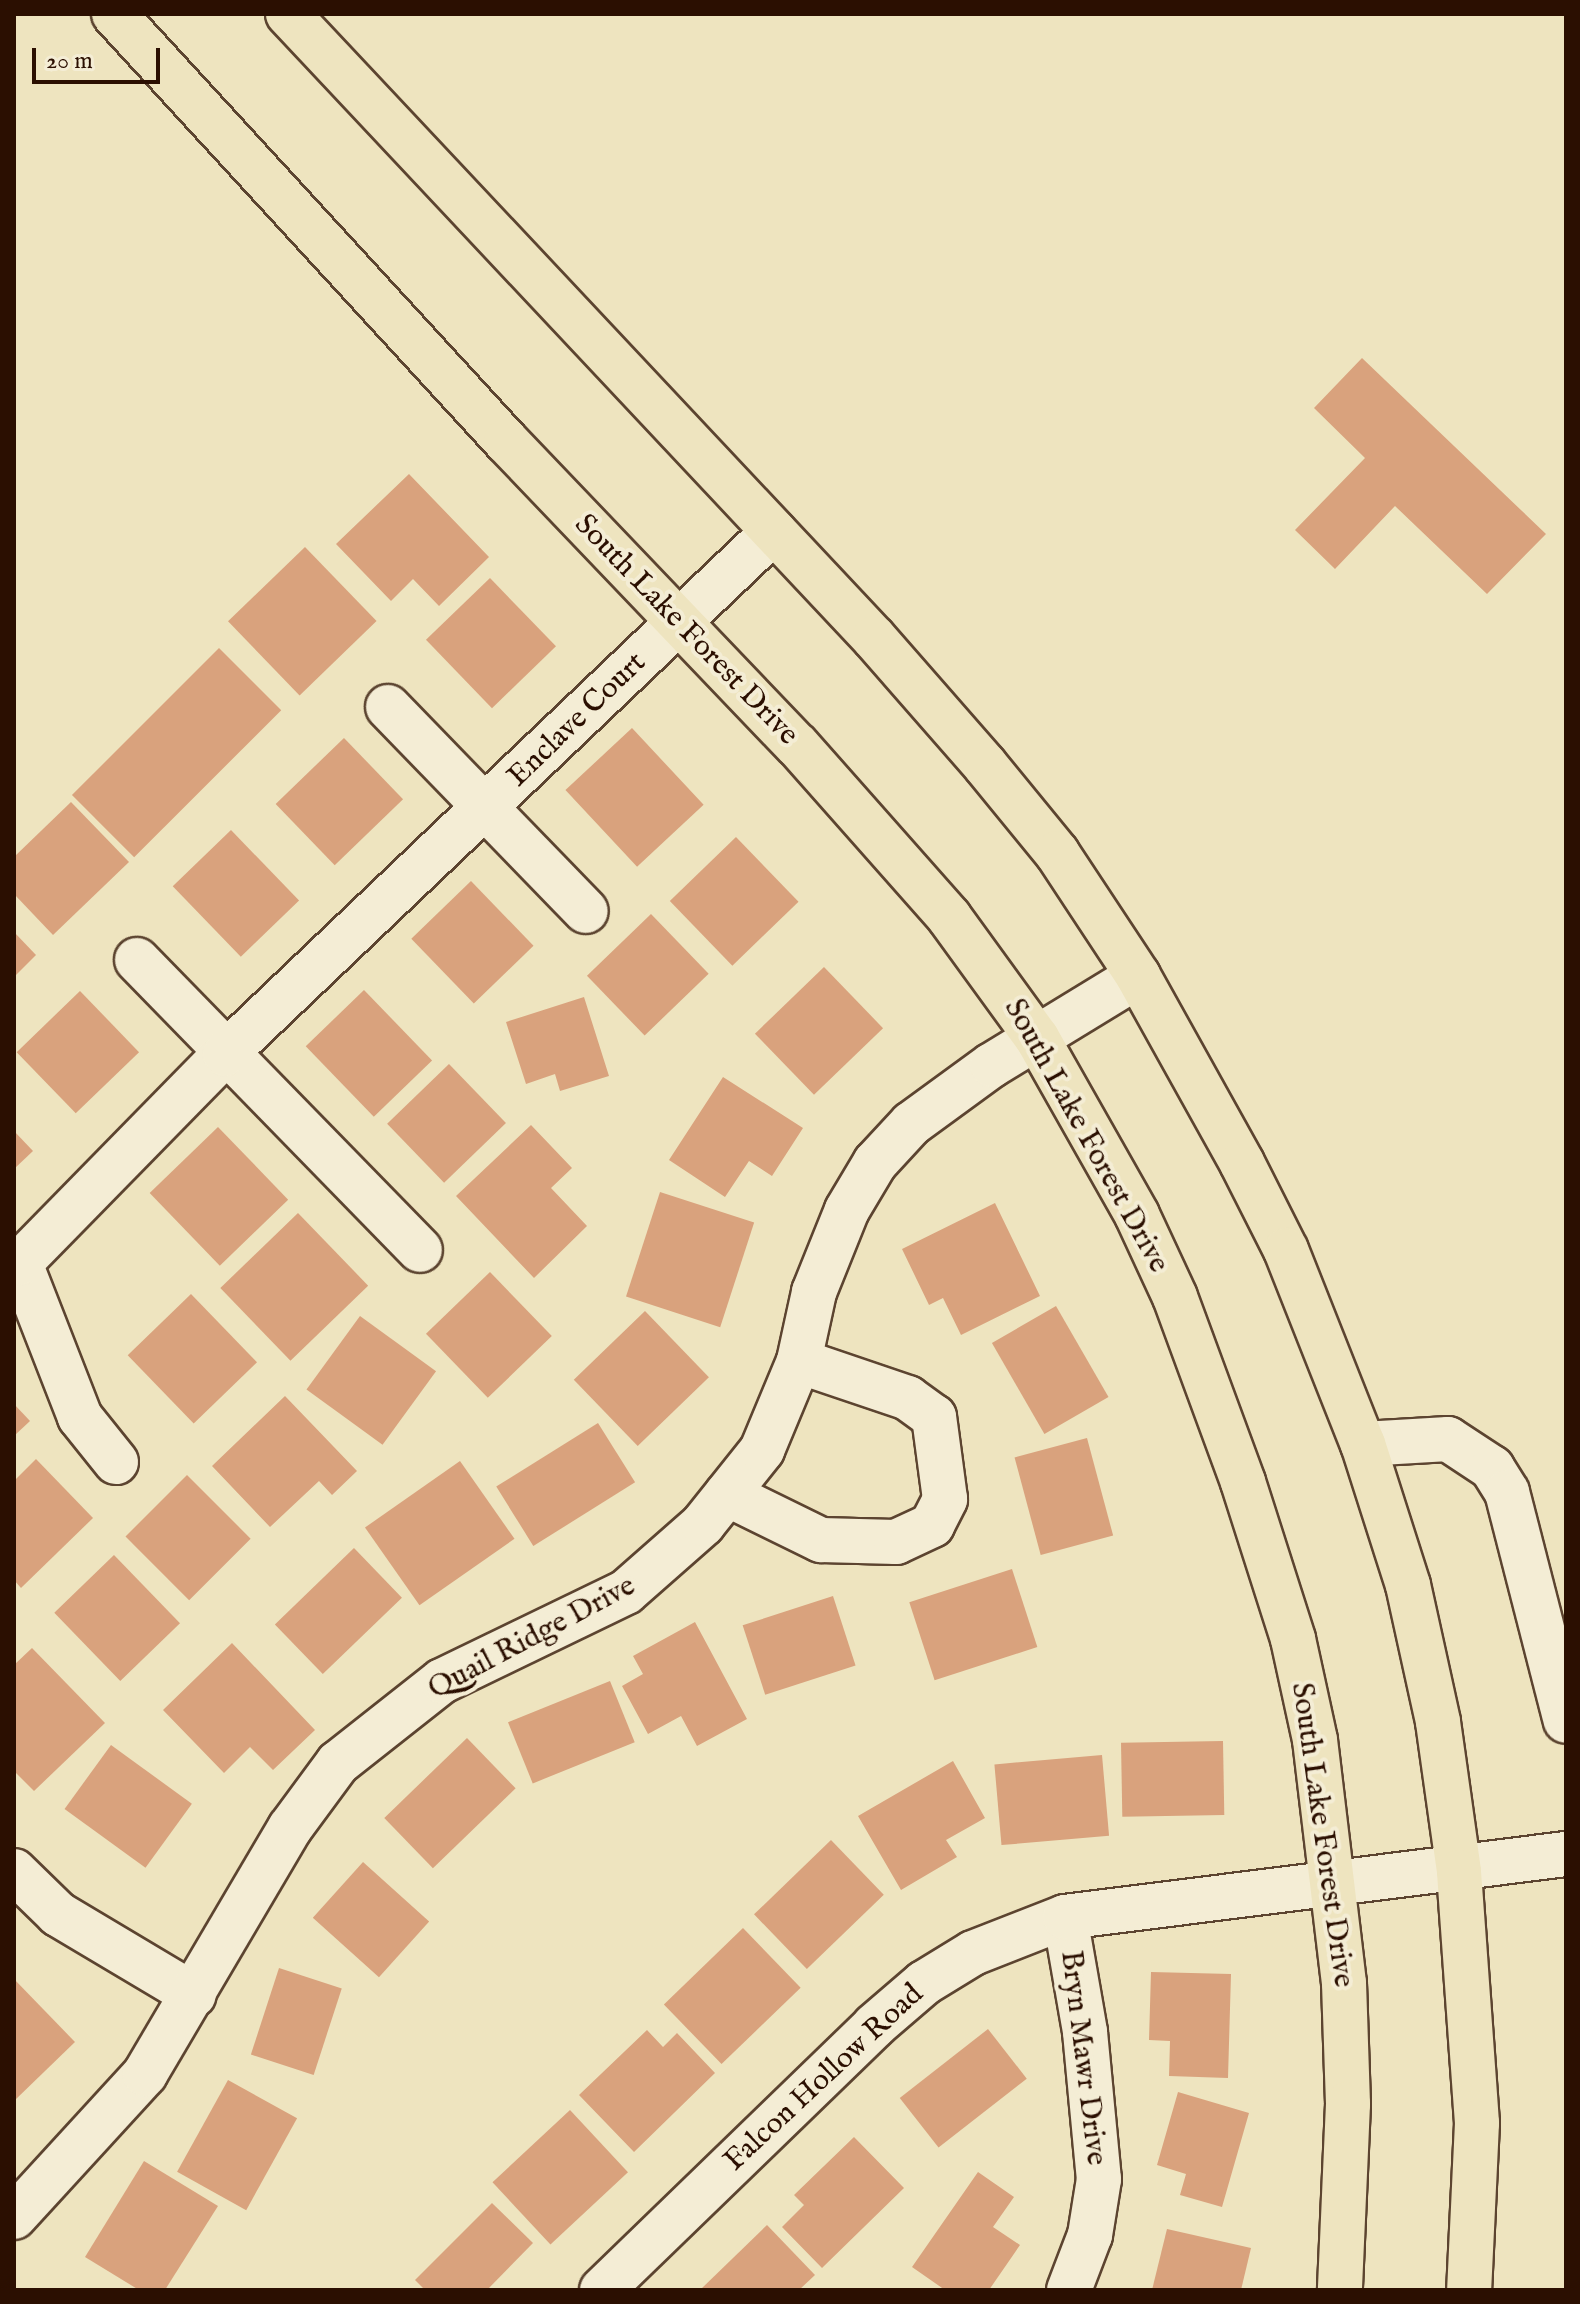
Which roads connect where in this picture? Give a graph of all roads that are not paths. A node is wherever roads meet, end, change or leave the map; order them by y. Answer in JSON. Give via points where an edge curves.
{"nodes":[{"id":1,"x":114,"y":14,"type":"edge"},
{"id":2,"x":288,"y":14,"type":"edge"},
{"id":3,"x":774,"y":531,"type":"junction"},
{"id":4,"x":678,"y":623,"type":"junction"},
{"id":5,"x":388,"y":707,"type":"dead end"},
{"id":6,"x":483,"y":809,"type":"junction"},
{"id":7,"x":586,"y":911,"type":"dead end"},
{"id":8,"x":137,"y":960,"type":"dead end"},
{"id":9,"x":1138,"y":976,"type":"junction"},
{"id":10,"x":1037,"y":1038,"type":"junction"},
{"id":11,"x":225,"y":1054,"type":"junction"},
{"id":12,"x":420,"y":1250,"type":"dead end"},
{"id":13,"x":17,"y":1263,"type":"edge"},
{"id":14,"x":799,"y":1361,"type":"junction"},
{"id":15,"x":1363,"y":1444,"type":"junction"},
{"id":16,"x":116,"y":1462,"type":"dead end"},
{"id":17,"x":727,"y":1494,"type":"junction"},
{"id":18,"x":1566,"y":1721,"type":"edge"},
{"id":19,"x":1566,"y":1854,"type":"edge"},
{"id":20,"x":14,"y":1871,"type":"edge"},
{"id":21,"x":1459,"y":1872,"type":"junction"},
{"id":22,"x":1333,"y":1887,"type":"junction"},
{"id":23,"x":1065,"y":1917,"type":"junction"},
{"id":24,"x":194,"y":1995,"type":"junction"},
{"id":25,"x":14,"y":2217,"type":"edge"},
{"id":26,"x":602,"y":2290,"type":"edge"},
{"id":27,"x":1069,"y":2290,"type":"edge"},
{"id":28,"x":1340,"y":2290,"type":"edge"},
{"id":29,"x":1469,"y":2290,"type":"edge"}],
"edges":[{"from":1,"to":4,"type":"main road","name":"South Lake Forest Drive"},
{"from":2,"to":3,"type":"main road"},
{"from":3,"to":4,"type":"street","name":"Enclave Court"},
{"from":3,"to":9,"type":"main road","via":[[985,765],[1057,853]]},
{"from":4,"to":6,"type":"street","name":"Enclave Court"},
{"from":4,"to":10,"type":"main road","name":"South Lake Forest Drive","via":[[949,917]]},
{"from":5,"to":6,"type":"street","name":"Enclave Court"},
{"from":6,"to":7,"type":"street","name":"Enclave Court"},
{"from":6,"to":11,"type":"street","name":"Enclave Court"},
{"from":8,"to":11,"type":"street"},
{"from":9,"to":10,"type":"street","name":"Quail Ridge Drive"},
{"from":9,"to":15,"type":"main road","via":[[1286,1250]]},
{"from":10,"to":14,"type":"street","name":"Quail Ridge Drive","via":[[911,1124],[875,1163],[847,1210],[814,1292]]},
{"from":10,"to":22,"type":"main road","name":"South Lake Forest Drive","via":[[1175,1297],[1243,1482],[1293,1639],[1315,1740]]},
{"from":11,"to":12,"type":"street"},
{"from":11,"to":13,"type":"street","name":"Enclave Court"},
{"from":13,"to":16,"type":"street","name":"Enclave Court","via":[[80,1417]]},
{"from":14,"to":17,"type":"street","name":"Quail Ridge Drive","via":[[762,1450]]},
{"from":14,"to":17,"type":"street","via":[[908,1398],[934,1417],[945,1499],[932,1525],[896,1542],[821,1540]]},
{"from":15,"to":18,"type":"street","via":[[1448,1439],[1492,1468],[1507,1492]]},
{"from":15,"to":21,"type":"main road","via":[[1418,1622]]},
{"from":17,"to":24,"type":"street","name":"Quail Ridge Drive","via":[[668,1559],[626,1592],[442,1681],[338,1763],[290,1828]]},
{"from":19,"to":21,"type":"street","name":"Falcon Hollow Road"},
{"from":20,"to":24,"type":"street","via":[[58,1914]]},
{"from":21,"to":22,"type":"street","name":"Falcon Hollow Road"},
{"from":21,"to":29,"type":"main road","via":[[1477,2123]]},
{"from":22,"to":23,"type":"street","name":"Falcon Hollow Road"},
{"from":22,"to":28,"type":"main road","name":"South Lake Forest Drive","via":[[1348,2104]]},
{"from":23,"to":26,"type":"street","name":"Falcon Hollow Road","via":[[973,1953],[924,1983]]},
{"from":23,"to":27,"type":"street","name":"Bryn Mawr Drive","via":[[1089,2062],[1099,2179],[1090,2235]]},
{"from":24,"to":25,"type":"street","name":"Quail Ridge Drive","via":[[145,2074]]}]}
